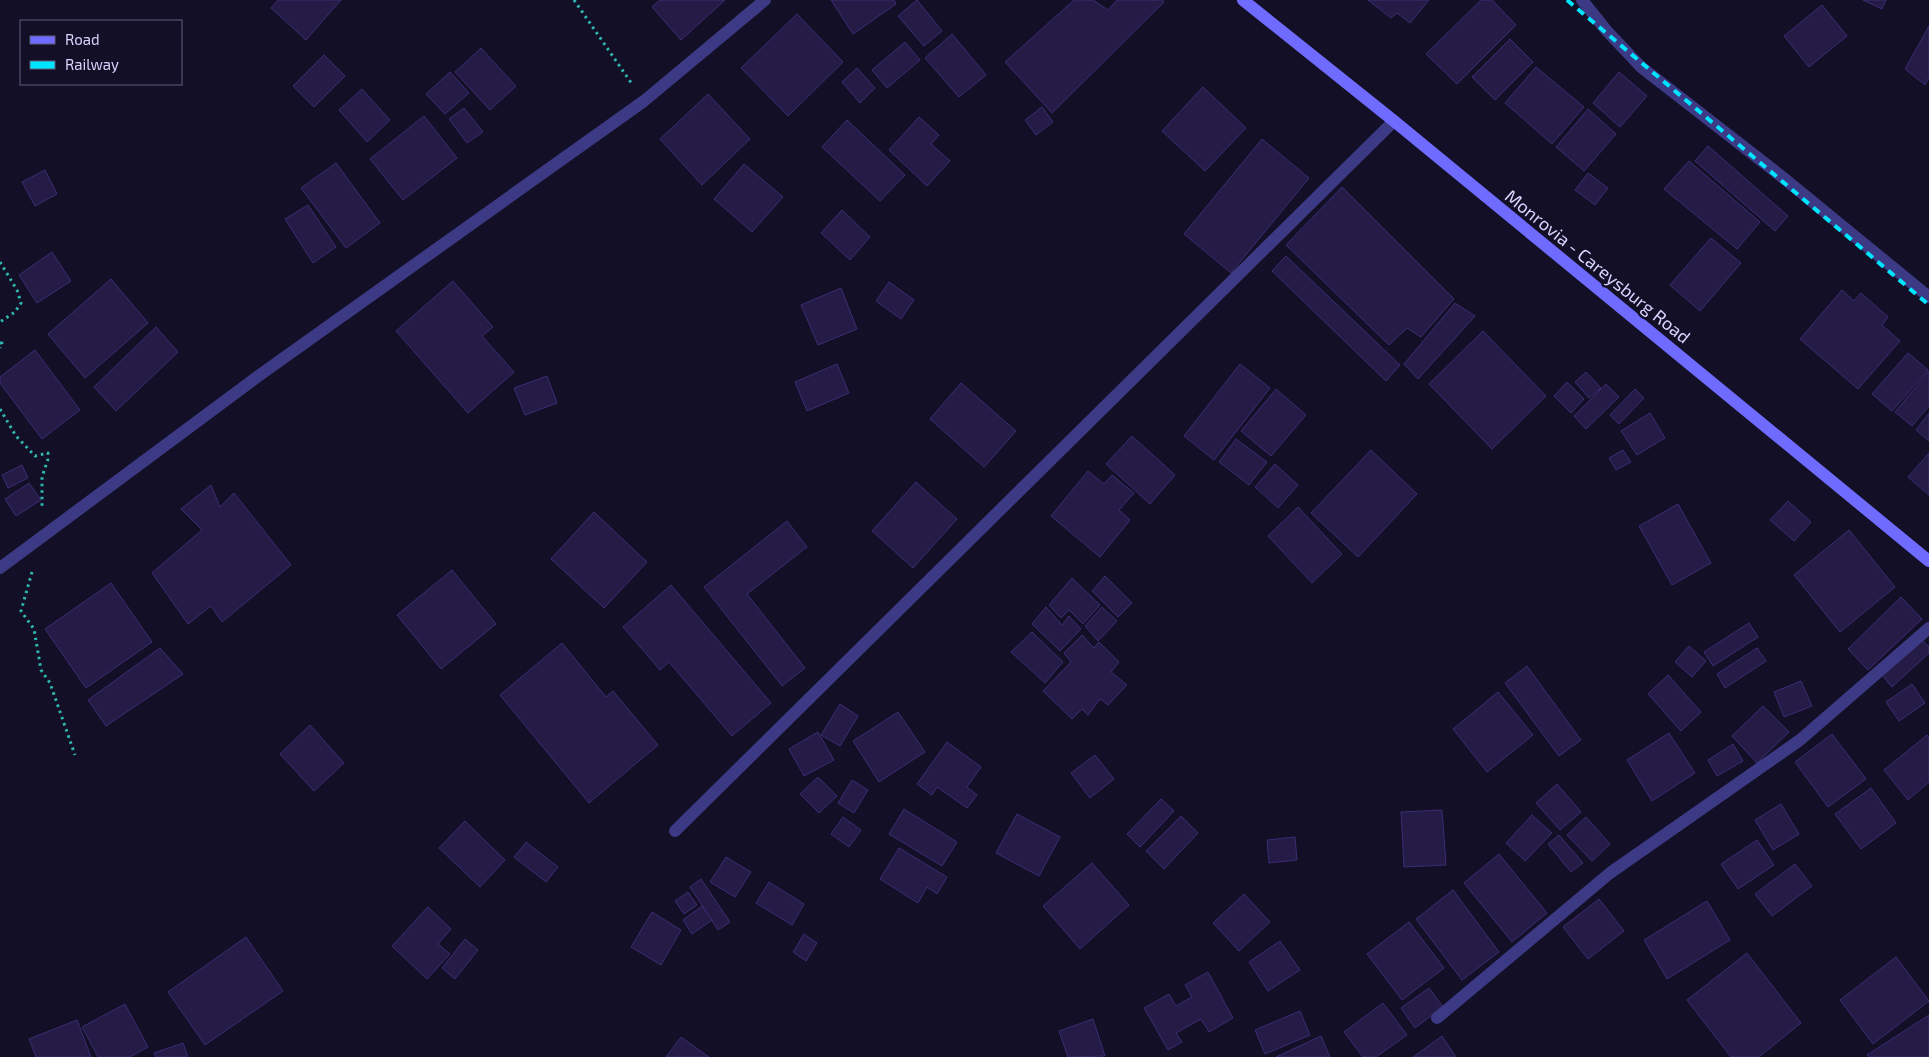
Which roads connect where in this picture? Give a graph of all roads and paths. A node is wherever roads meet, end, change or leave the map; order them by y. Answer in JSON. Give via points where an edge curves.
{"nodes":[{"id":1,"x":574,"y":0,"type":"edge"},
{"id":2,"x":765,"y":0,"type":"edge"},
{"id":3,"x":1244,"y":0,"type":"edge"},
{"id":4,"x":1582,"y":0,"type":"edge"},
{"id":5,"x":644,"y":101,"type":"junction"},
{"id":6,"x":1394,"y":121,"type":"junction"},
{"id":7,"x":0,"y":262,"type":"edge"},
{"id":8,"x":1929,"y":297,"type":"edge"},
{"id":9,"x":0,"y":322,"type":"edge"},
{"id":10,"x":0,"y":343,"type":"edge"},
{"id":11,"x":0,"y":348,"type":"edge"},
{"id":12,"x":0,"y":409,"type":"edge"},
{"id":13,"x":41,"y":537,"type":"junction"},
{"id":14,"x":1929,"y":561,"type":"edge"},
{"id":15,"x":0,"y":568,"type":"edge"},
{"id":16,"x":1929,"y":628,"type":"edge"},
{"id":17,"x":75,"y":755,"type":"dead end"},
{"id":18,"x":675,"y":831,"type":"dead end"},
{"id":19,"x":1437,"y":1018,"type":"dead end"}],
"edges":[{"from":1,"to":5,"type":"path"},
{"from":2,"to":5,"type":"street"},
{"from":3,"to":6,"type":"main road","name":"Monrovia - Careysburg Road"},
{"from":4,"to":8,"type":"street","via":[[1642,67]]},
{"from":5,"to":13,"type":"street","via":[[257,377]]},
{"from":6,"to":14,"type":"main road","name":"Monrovia - Careysburg Road"},
{"from":6,"to":18,"type":"street"},
{"from":7,"to":9,"type":"path","via":[[21,303],[15,312]]},
{"from":10,"to":11,"type":"path"},
{"from":12,"to":13,"type":"path","via":[[16,436],[35,456],[48,453],[42,477]]},
{"from":13,"to":15,"type":"street"},
{"from":13,"to":17,"type":"path","via":[[21,611],[34,630],[41,670],[50,683]]},
{"from":16,"to":19,"type":"street","via":[[1800,740],[1610,873]]}]}
